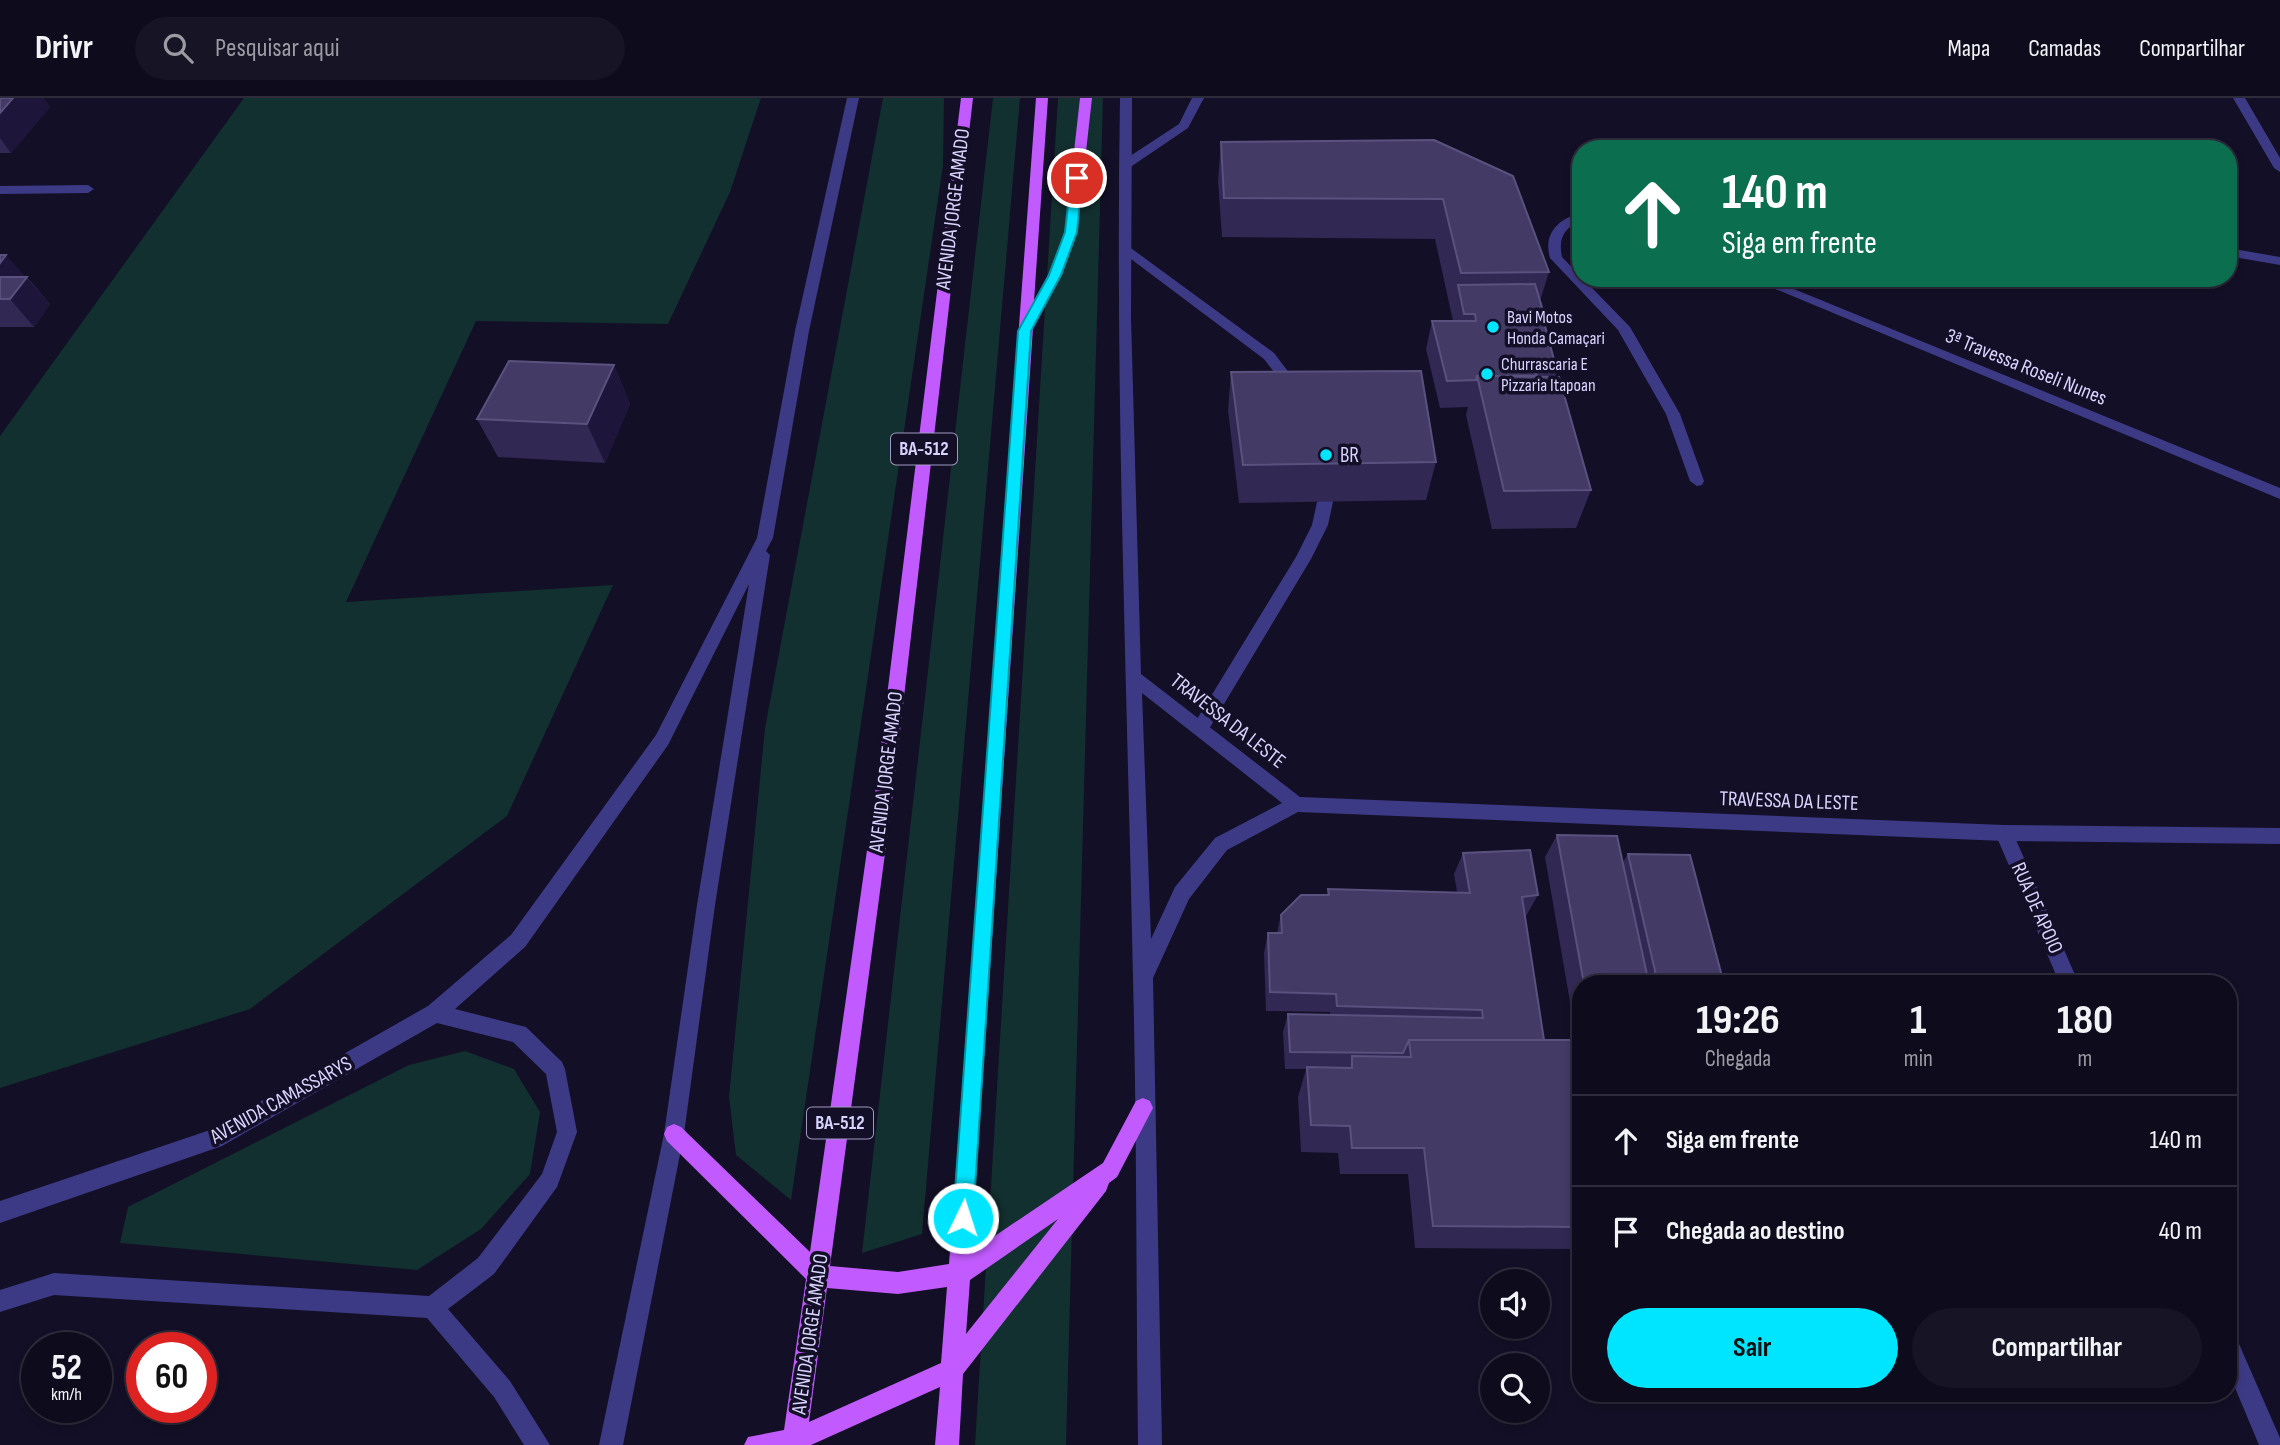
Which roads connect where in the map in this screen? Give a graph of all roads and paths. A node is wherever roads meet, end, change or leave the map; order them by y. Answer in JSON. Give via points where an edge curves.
{"nodes":[{"id":1,"x":853,"y":98,"type":"edge"},
{"id":2,"x":967,"y":98,"type":"edge"},
{"id":3,"x":1042,"y":98,"type":"edge"},
{"id":4,"x":1086,"y":98,"type":"edge"},
{"id":5,"x":1126,"y":98,"type":"edge"},
{"id":6,"x":1198,"y":98,"type":"edge"},
{"id":7,"x":2239,"y":98,"type":"edge"},
{"id":8,"x":1125,"y":165,"type":"junction"},
{"id":9,"x":2280,"y":167,"type":"edge"},
{"id":10,"x":88,"y":189,"type":"dead end"},
{"id":11,"x":0,"y":190,"type":"edge"},
{"id":12,"x":1572,"y":220,"type":"edge"},
{"id":13,"x":1124,"y":247,"type":"junction"},
{"id":14,"x":2237,"y":254,"type":"edge"},
{"id":15,"x":2280,"y":261,"type":"edge"},
{"id":16,"x":1572,"y":274,"type":"edge"},
{"id":17,"x":1584,"y":287,"type":"edge"},
{"id":18,"x":1777,"y":287,"type":"edge"},
{"id":19,"x":1024,"y":331,"type":"junction"},
{"id":20,"x":1302,"y":399,"type":"edge"},
{"id":21,"x":1697,"y":481,"type":"dead end"},
{"id":22,"x":2280,"y":494,"type":"edge"},
{"id":23,"x":1325,"y":502,"type":"edge"},
{"id":24,"x":765,"y":538,"type":"junction"},
{"id":25,"x":1131,"y":675,"type":"junction"},
{"id":26,"x":1200,"y":729,"type":"junction"},
{"id":27,"x":1296,"y":804,"type":"junction"},
{"id":28,"x":2004,"y":833,"type":"junction"},
{"id":29,"x":2280,"y":835,"type":"edge"},
{"id":30,"x":2066,"y":975,"type":"edge"},
{"id":31,"x":1143,"y":979,"type":"junction"},
{"id":32,"x":435,"y":1013,"type":"junction"},
{"id":33,"x":1143,"y":1108,"type":"junction"},
{"id":34,"x":674,"y":1134,"type":"junction"},
{"id":35,"x":1110,"y":1170,"type":"junction"},
{"id":36,"x":0,"y":1212,"type":"edge"},
{"id":37,"x":959,"y":1274,"type":"junction"},
{"id":38,"x":819,"y":1276,"type":"junction"},
{"id":39,"x":0,"y":1301,"type":"edge"},
{"id":40,"x":432,"y":1307,"type":"junction"},
{"id":41,"x":2237,"y":1366,"type":"edge"},
{"id":42,"x":952,"y":1370,"type":"junction"},
{"id":43,"x":794,"y":1442,"type":"edge"},
{"id":44,"x":538,"y":1445,"type":"edge"},
{"id":45,"x":611,"y":1445,"type":"edge"},
{"id":46,"x":756,"y":1445,"type":"edge"},
{"id":47,"x":947,"y":1445,"type":"edge"},
{"id":48,"x":1150,"y":1445,"type":"edge"},
{"id":49,"x":2271,"y":1445,"type":"edge"}],
"edges":[{"from":1,"to":24,"type":"street","via":[[802,331]]},
{"from":2,"to":38,"type":"main road","name":"AVENIDA JORGE AMADO","number":"BA-512","via":[[883,801]]},
{"from":3,"to":19,"type":"main road"},
{"from":4,"to":19,"type":"main road","via":[[1071,232],[1055,275]]},
{"from":5,"to":8,"type":"street"},
{"from":6,"to":8,"type":"street","via":[[1184,126]]},
{"from":7,"to":9,"type":"street"},
{"from":8,"to":13,"type":"street"},
{"from":10,"to":11,"type":"street"},
{"from":12,"to":16,"type":"street","via":[[1551,244],[1556,258]]},
{"from":13,"to":20,"type":"street","via":[[1269,356]]},
{"from":13,"to":25,"type":"street"},
{"from":14,"to":15,"type":"street"},
{"from":17,"to":21,"type":"street","via":[[1623,327],[1674,414]]},
{"from":18,"to":22,"type":"street","name":"3ª Travessa Roseli Nunes"},
{"from":19,"to":37,"type":"main road"},
{"from":23,"to":26,"type":"street","via":[[1320,525],[1303,559]]},
{"from":24,"to":32,"type":"street","name":"AVENIDA CAMASSARYS","via":[[662,740],[518,941]]},
{"from":24,"to":34,"type":"street"},
{"from":25,"to":26,"type":"street","name":"TRAVESSA DA LESTE"},
{"from":25,"to":31,"type":"street"},
{"from":26,"to":27,"type":"street","name":"TRAVESSA DA LESTE"},
{"from":27,"to":28,"type":"street","name":"TRAVESSA DA LESTE"},
{"from":27,"to":31,"type":"street","via":[[1221,844],[1182,893]]},
{"from":28,"to":29,"type":"street","name":"TRAVESSA DA LESTE"},
{"from":28,"to":30,"type":"street","name":"RUA DE APOIO"},
{"from":31,"to":33,"type":"street"},
{"from":32,"to":36,"type":"street","name":"AVENIDA CAMASSARYS","via":[[215,1139]]},
{"from":32,"to":40,"type":"street","via":[[519,1034],[555,1069],[567,1132],[550,1180],[486,1266]]},
{"from":33,"to":35,"type":"main road"},
{"from":33,"to":48,"type":"street"},
{"from":34,"to":38,"type":"main road"},
{"from":34,"to":45,"type":"street"},
{"from":35,"to":37,"type":"main road"},
{"from":35,"to":42,"type":"main road"},
{"from":37,"to":38,"type":"main road","via":[[898,1283]]},
{"from":37,"to":42,"type":"main road"},
{"from":38,"to":43,"type":"main road","name":"AVENIDA JORGE AMADO","number":"BA-512"},
{"from":39,"to":40,"type":"street","via":[[54,1284]]},
{"from":40,"to":44,"type":"street","via":[[502,1389]]},
{"from":41,"to":49,"type":"street"},
{"from":42,"to":43,"type":"main road"},
{"from":42,"to":47,"type":"main road"},
{"from":43,"to":46,"type":"main road"}]}
